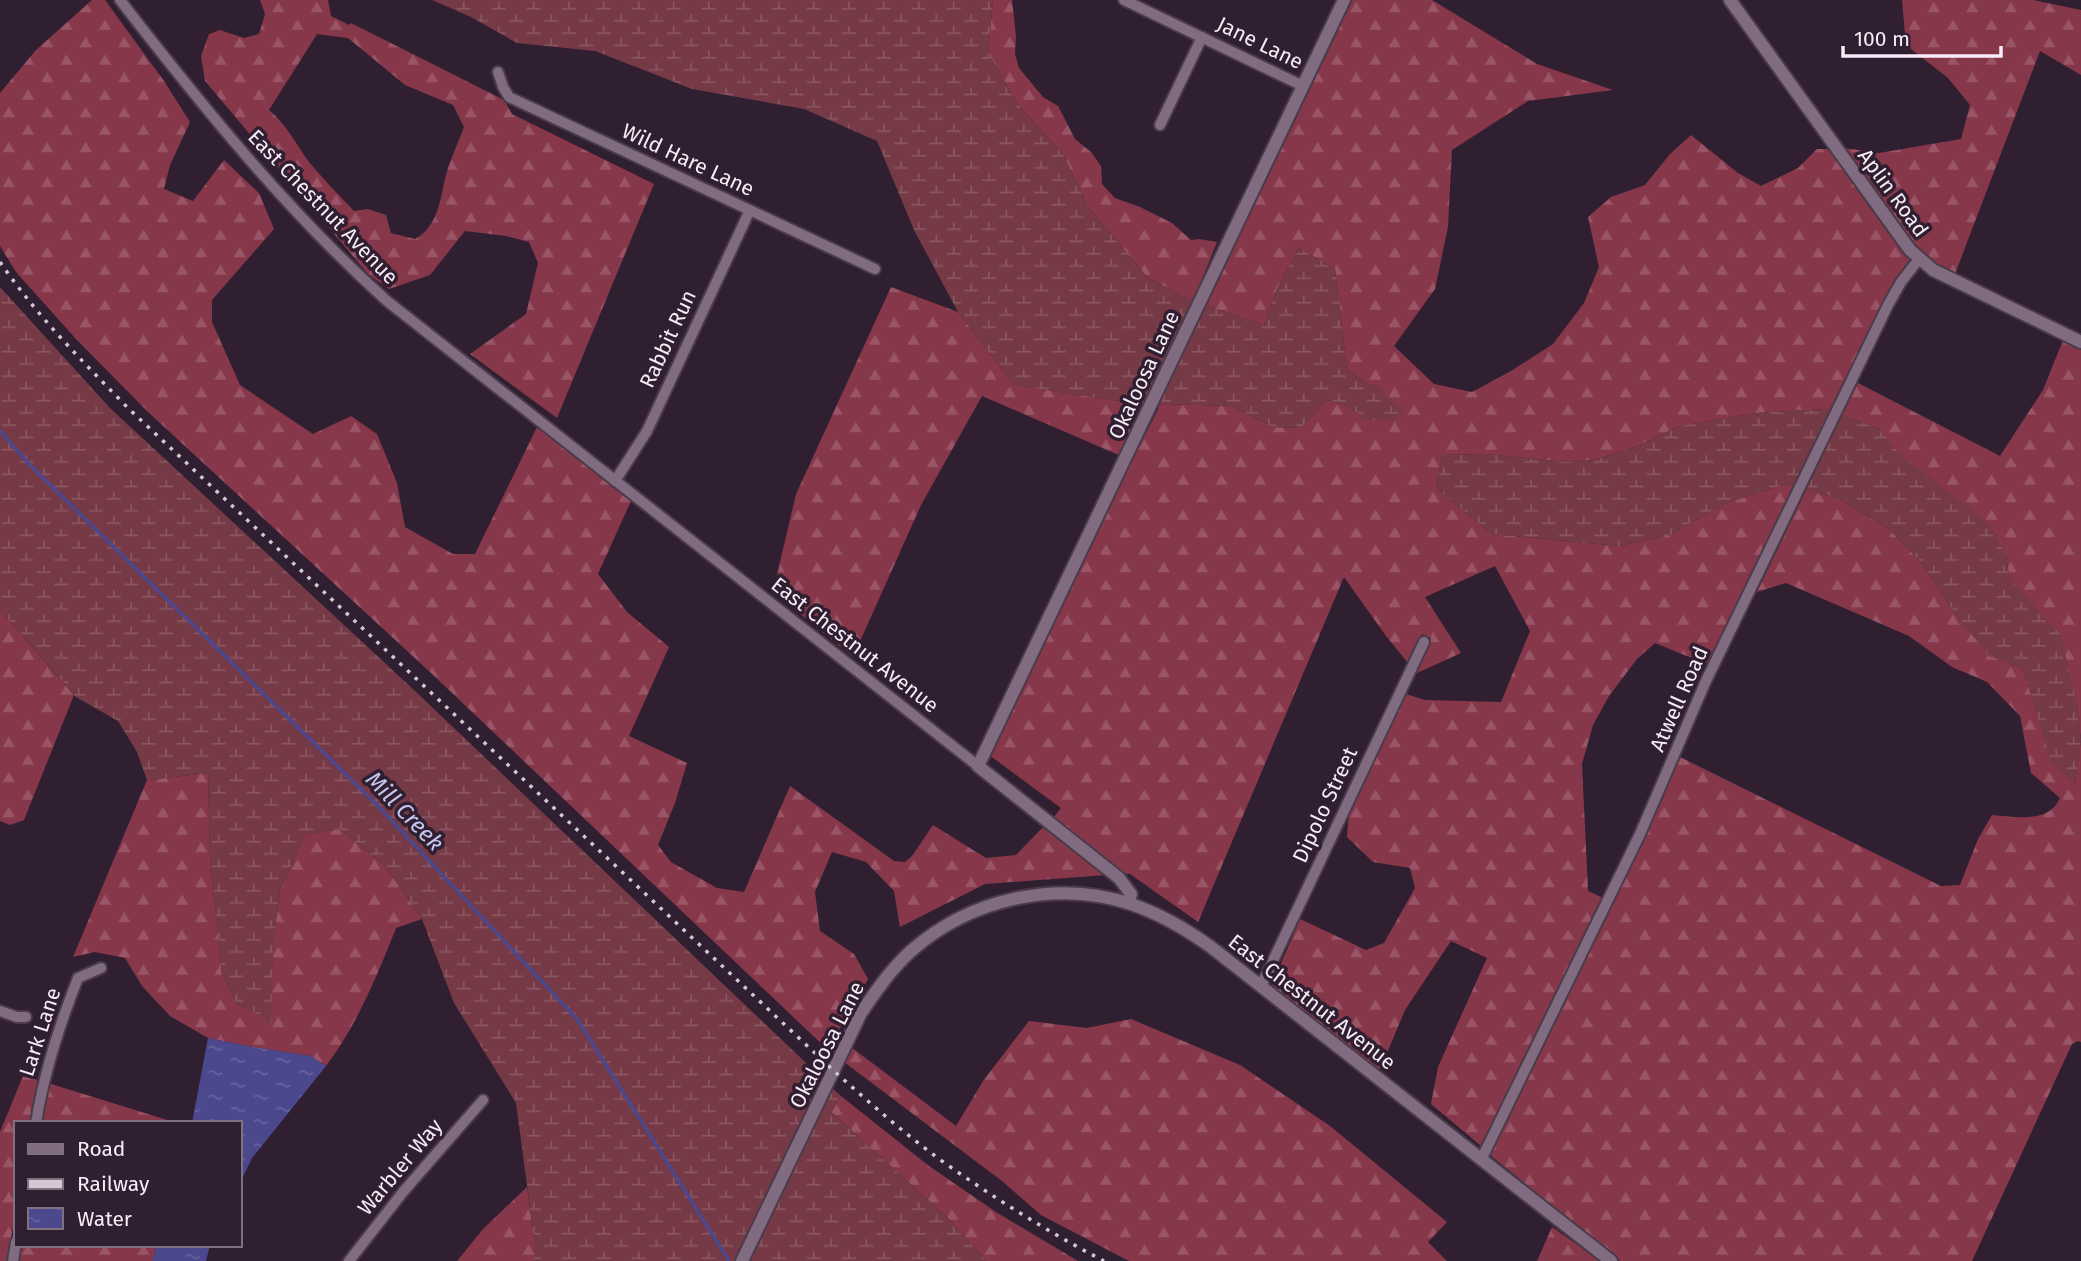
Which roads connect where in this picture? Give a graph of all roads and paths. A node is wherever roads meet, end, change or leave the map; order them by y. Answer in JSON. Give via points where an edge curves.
{"nodes":[{"id":1,"x":120,"y":0,"type":"edge"},
{"id":2,"x":1124,"y":0,"type":"edge"},
{"id":3,"x":1344,"y":0,"type":"edge"},
{"id":4,"x":1730,"y":0,"type":"edge"},
{"id":5,"x":1202,"y":37,"type":"junction"},
{"id":6,"x":498,"y":72,"type":"dead end"},
{"id":7,"x":1303,"y":86,"type":"junction"},
{"id":8,"x":1160,"y":125,"type":"dead end"},
{"id":9,"x":750,"y":210,"type":"junction"},
{"id":10,"x":1919,"y":259,"type":"junction"},
{"id":11,"x":875,"y":269,"type":"dead end"},
{"id":12,"x":2081,"y":342,"type":"edge"},
{"id":13,"x":615,"y":481,"type":"junction"},
{"id":14,"x":1424,"y":642,"type":"dead end"},
{"id":15,"x":978,"y":766,"type":"junction"},
{"id":16,"x":1129,"y":903,"type":"junction"},
{"id":17,"x":101,"y":968,"type":"dead end"},
{"id":18,"x":1261,"y":986,"type":"junction"},
{"id":19,"x":0,"y":1011,"type":"edge"},
{"id":20,"x":26,"y":1017,"type":"dead end"},
{"id":21,"x":483,"y":1100,"type":"dead end"},
{"id":22,"x":36,"y":1121,"type":"edge"},
{"id":23,"x":1481,"y":1160,"type":"junction"},
{"id":24,"x":349,"y":1261,"type":"edge"},
{"id":25,"x":742,"y":1261,"type":"edge"},
{"id":26,"x":1611,"y":1261,"type":"edge"}],
"edges":[{"from":1,"to":13,"type":"street","name":"East Chestnut Avenue","via":[[253,166],[349,267]]},
{"from":2,"to":5,"type":"street","name":"Jane Lane"},
{"from":3,"to":7,"type":"street","name":"Okaloosa Lane"},
{"from":4,"to":10,"type":"street","name":"Aplin Road"},
{"from":5,"to":7,"type":"street","name":"Jane Lane"},
{"from":5,"to":8,"type":"street"},
{"from":6,"to":9,"type":"street","name":"Wild Hare Lane","via":[[509,97]]},
{"from":7,"to":15,"type":"street","name":"Okaloosa Lane"},
{"from":9,"to":11,"type":"street","name":"Wild Hare Lane"},
{"from":9,"to":13,"type":"street","name":"Rabbit Run","via":[[647,431]]},
{"from":10,"to":12,"type":"street","name":"Aplin Road"},
{"from":10,"to":23,"type":"street","name":"Atwell Road","via":[[1888,305],[1705,683],[1640,835]]},
{"from":13,"to":15,"type":"street","name":"East Chestnut Avenue"},
{"from":14,"to":18,"type":"street","name":"Dipolo Street"},
{"from":15,"to":16,"type":"street","name":"East Chestnut Avenue","via":[[1126,884],[1132,894]]},
{"from":16,"to":18,"type":"street","name":"East Chestnut Avenue","via":[[1187,930]]},
{"from":16,"to":25,"type":"street","name":"Okaloosa Lane","via":[[1064,894],[1003,901],[961,918],[911,952],[883,980],[861,1013]]},
{"from":17,"to":22,"type":"street","name":"Lark Lane","via":[[78,978],[51,1053]]},
{"from":18,"to":23,"type":"street","name":"East Chestnut Avenue"},
{"from":19,"to":20,"type":"street"},
{"from":21,"to":24,"type":"street","name":"Warbler Way"},
{"from":23,"to":26,"type":"street","name":"East Chestnut Avenue"}]}
